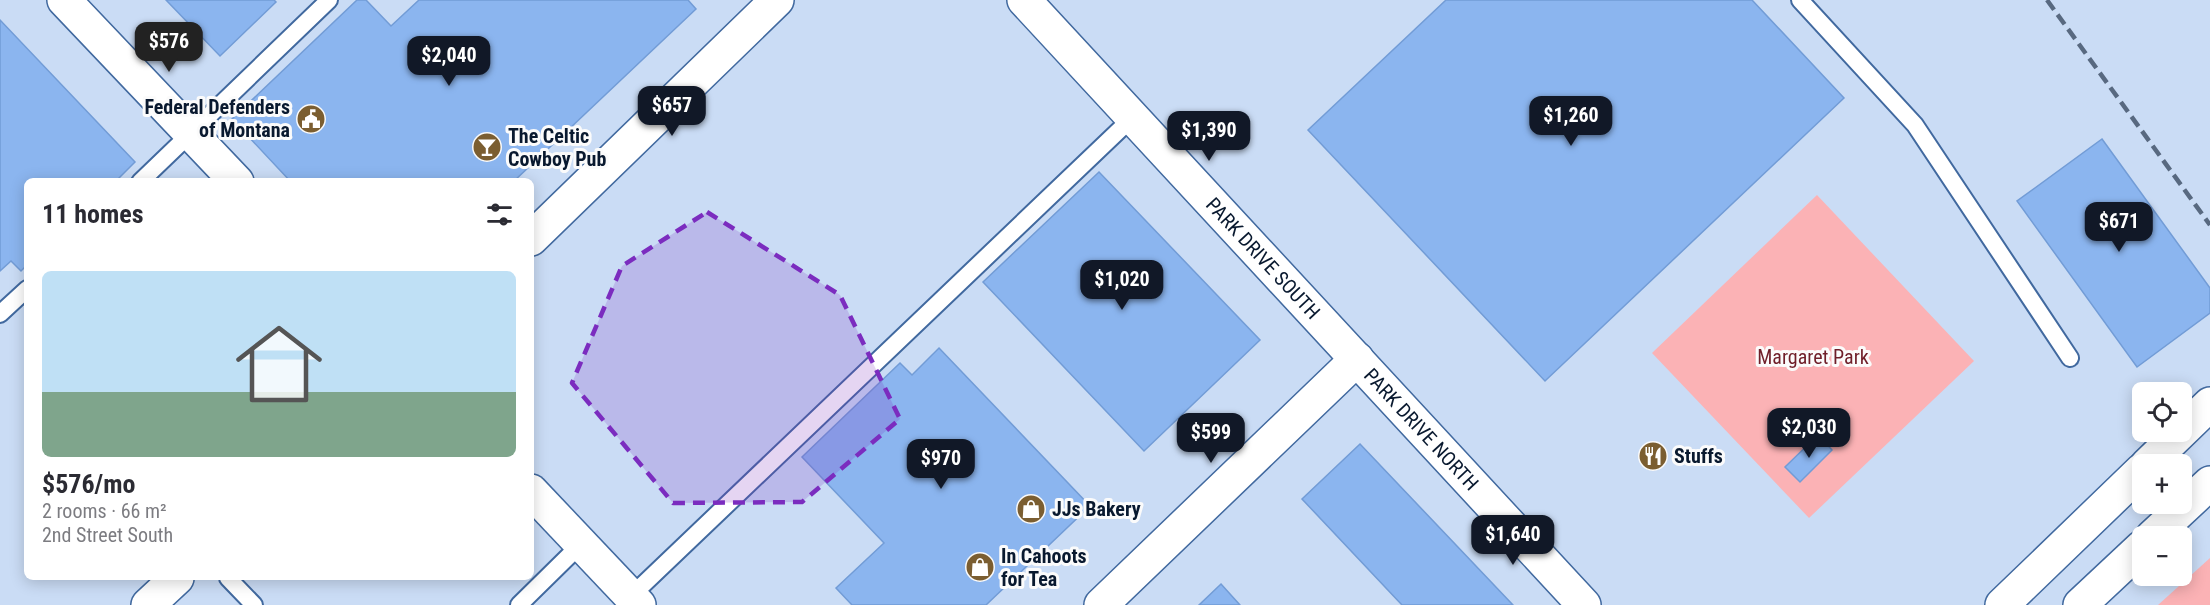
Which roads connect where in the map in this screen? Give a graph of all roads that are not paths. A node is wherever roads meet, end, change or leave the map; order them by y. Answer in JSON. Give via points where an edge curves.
{"nodes":[{"id":1,"x":64,"y":0,"type":"edge"},
{"id":2,"x":329,"y":0,"type":"edge"},
{"id":3,"x":777,"y":0,"type":"edge"},
{"id":4,"x":1024,"y":0,"type":"edge"},
{"id":5,"x":1800,"y":0,"type":"edge"},
{"id":6,"x":1133,"y":117,"type":"junction"},
{"id":7,"x":191,"y":133,"type":"junction"},
{"id":8,"x":144,"y":178,"type":"edge"},
{"id":9,"x":233,"y":178,"type":"edge"},
{"id":10,"x":534,"y":236,"type":"edge"},
{"id":11,"x":24,"y":292,"type":"edge"},
{"id":12,"x":0,"y":314,"type":"edge"},
{"id":13,"x":1356,"y":358,"type":"junction"},
{"id":14,"x":2070,"y":358,"type":"dead end"},
{"id":15,"x":2210,"y":404,"type":"edge"},
{"id":16,"x":2158,"y":454,"type":"edge"},
{"id":17,"x":2132,"y":480,"type":"edge"},
{"id":18,"x":2210,"y":483,"type":"edge"},
{"id":19,"x":534,"y":494,"type":"edge"},
{"id":20,"x":2164,"y":526,"type":"edge"},
{"id":21,"x":581,"y":544,"type":"junction"},
{"id":22,"x":2132,"y":556,"type":"edge"},
{"id":23,"x":175,"y":580,"type":"edge"},
{"id":24,"x":230,"y":580,"type":"edge"},
{"id":25,"x":1572,"y":601,"type":"edge"},
{"id":26,"x":631,"y":602,"type":"edge"},
{"id":27,"x":148,"y":605,"type":"edge"},
{"id":28,"x":254,"y":605,"type":"edge"},
{"id":29,"x":519,"y":605,"type":"edge"},
{"id":30,"x":1101,"y":605,"type":"edge"},
{"id":31,"x":2002,"y":605,"type":"edge"},
{"id":32,"x":2080,"y":605,"type":"edge"}],
"edges":[{"from":1,"to":7,"type":"street"},
{"from":2,"to":7,"type":"lane"},
{"from":3,"to":10,"type":"street"},
{"from":4,"to":6,"type":"street","name":"PARK DRIVE SOUTH"},
{"from":5,"to":14,"type":"lane","via":[[1915,125]]},
{"from":6,"to":13,"type":"street","name":"PARK DRIVE SOUTH"},
{"from":6,"to":26,"type":"lane"},
{"from":7,"to":8,"type":"lane"},
{"from":7,"to":9,"type":"street"},
{"from":11,"to":12,"type":"lane"},
{"from":13,"to":25,"type":"street","name":"PARK DRIVE NORTH"},
{"from":13,"to":30,"type":"street"},
{"from":15,"to":16,"type":"street"},
{"from":17,"to":31,"type":"street"},
{"from":18,"to":20,"type":"street"},
{"from":19,"to":21,"type":"street"},
{"from":21,"to":26,"type":"street"},
{"from":21,"to":29,"type":"lane"},
{"from":22,"to":32,"type":"street"},
{"from":23,"to":27,"type":"street"},
{"from":24,"to":28,"type":"lane"}]}
